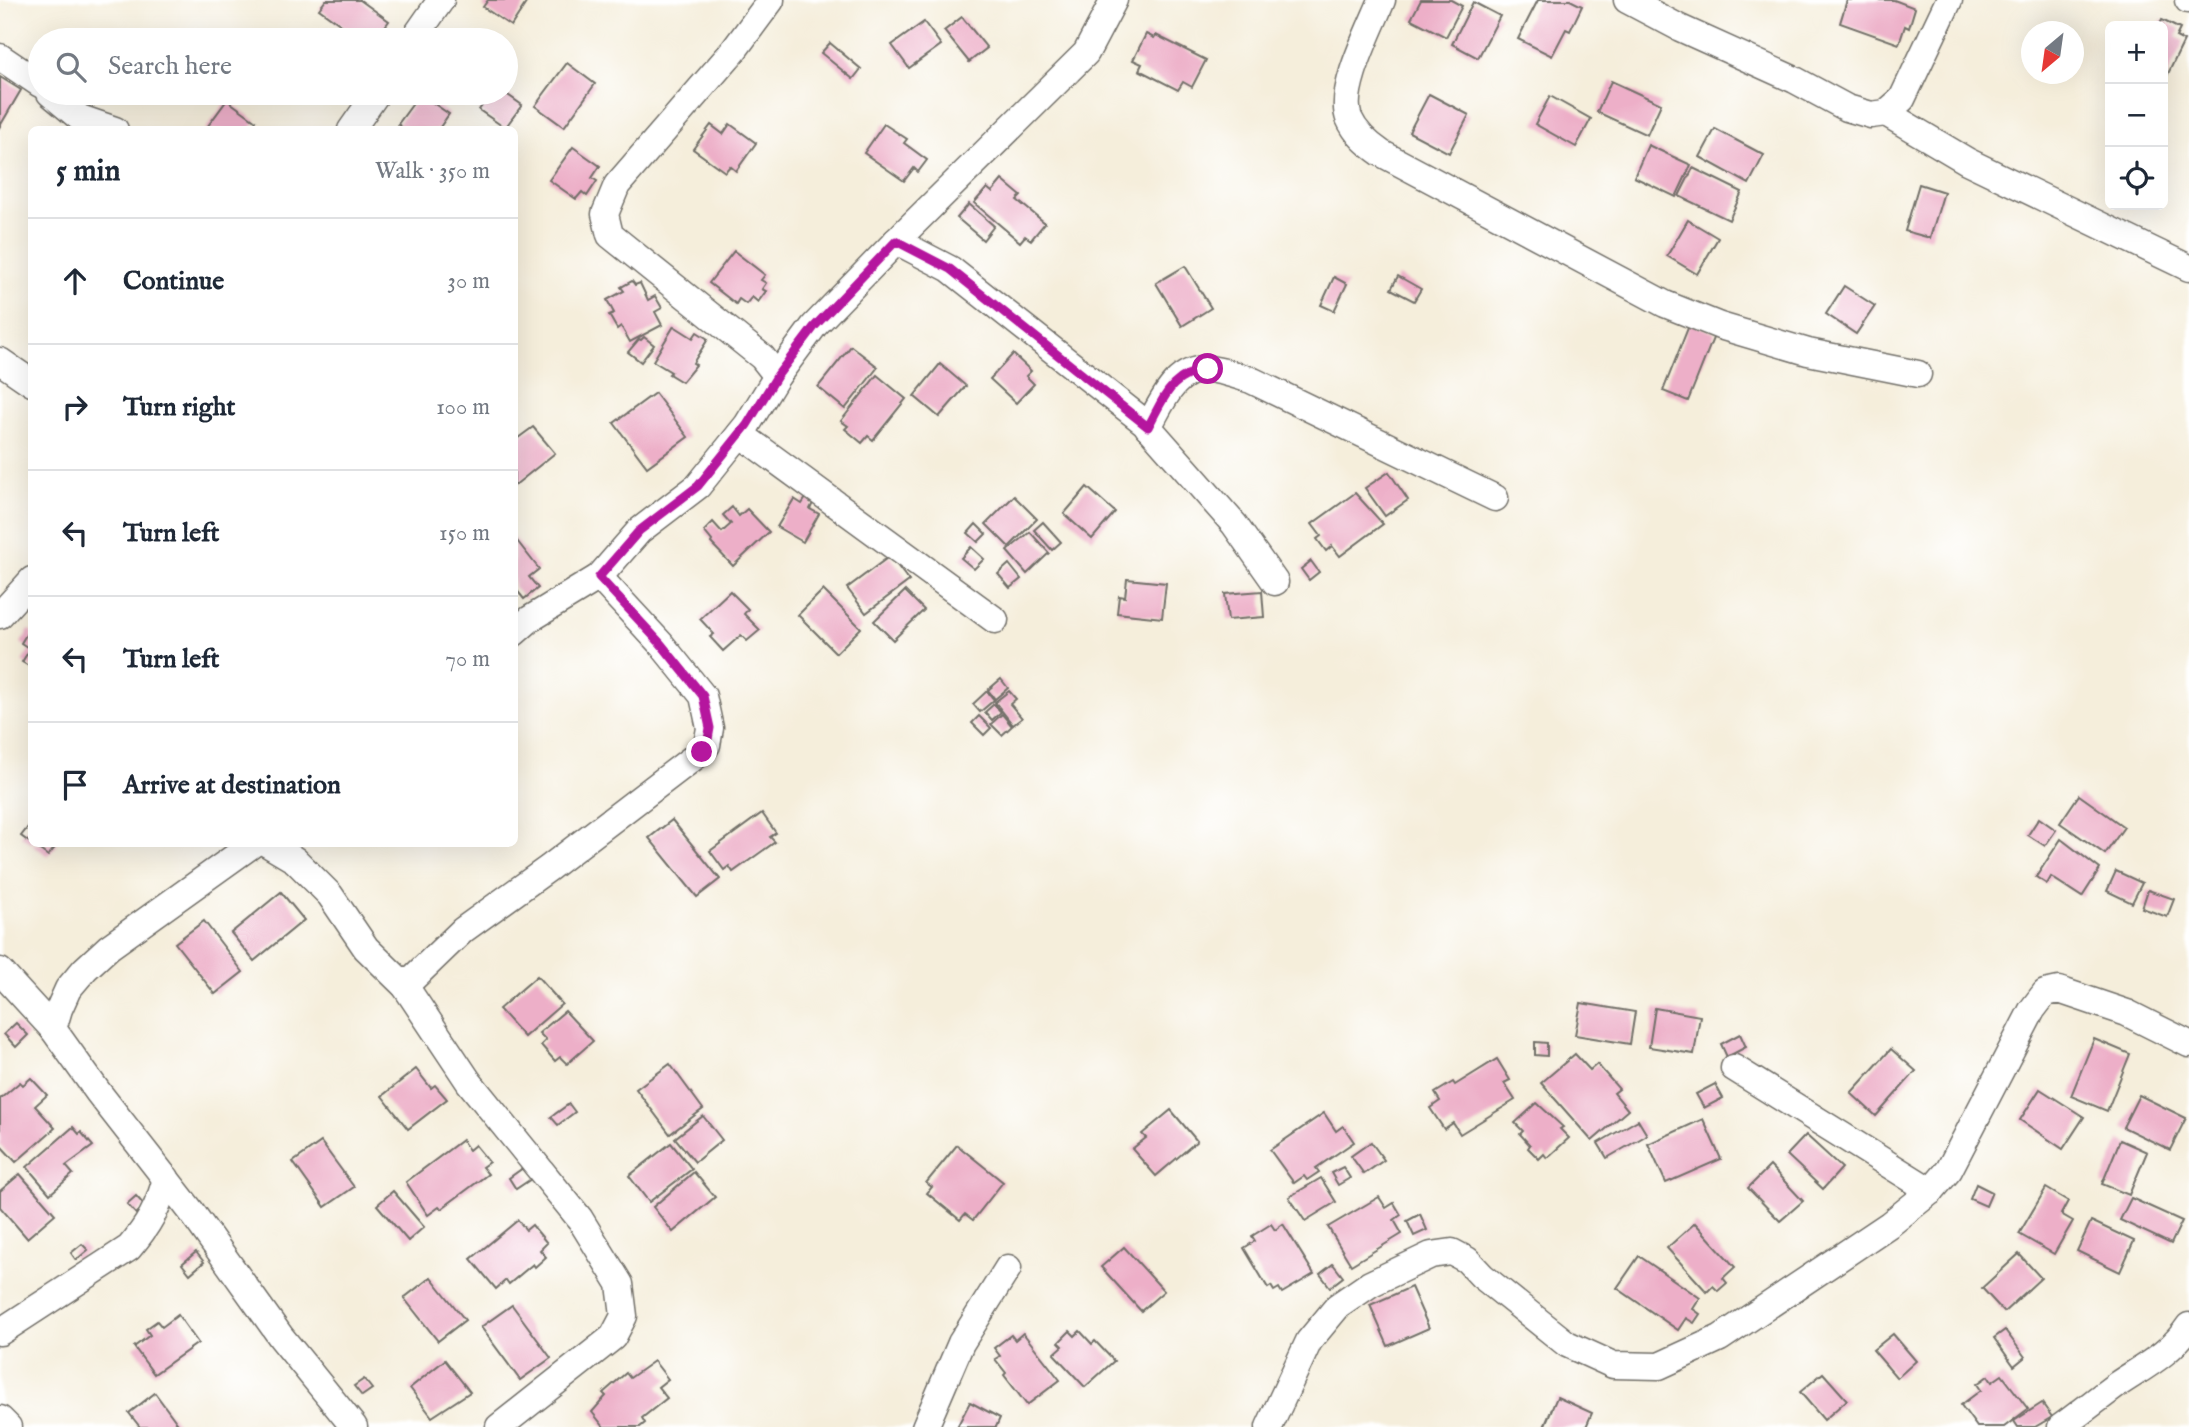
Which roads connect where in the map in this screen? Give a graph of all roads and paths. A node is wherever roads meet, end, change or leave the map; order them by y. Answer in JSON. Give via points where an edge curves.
{"nodes":[{"id":1,"x":441,"y":0,"type":"edge"},
{"id":2,"x":1114,"y":0,"type":"edge"},
{"id":3,"x":1382,"y":0,"type":"edge"},
{"id":4,"x":1627,"y":0,"type":"edge"},
{"id":5,"x":1949,"y":0,"type":"edge"},
{"id":6,"x":764,"y":2,"type":"edge"},
{"id":7,"x":1664,"y":8,"type":"edge"},
{"id":8,"x":421,"y":28,"type":"edge"},
{"id":9,"x":0,"y":57,"type":"edge"},
{"id":10,"x":28,"y":76,"type":"edge"},
{"id":11,"x":64,"y":105,"type":"edge"},
{"id":12,"x":369,"y":105,"type":"edge"},
{"id":13,"x":1886,"y":113,"type":"junction"},
{"id":14,"x":104,"y":126,"type":"edge"},
{"id":15,"x":354,"y":126,"type":"edge"},
{"id":16,"x":896,"y":241,"type":"junction"},
{"id":17,"x":2189,"y":268,"type":"edge"},
{"id":18,"x":0,"y":361,"type":"edge"},
{"id":19,"x":1918,"y":374,"type":"dead end"},
{"id":20,"x":777,"y":376,"type":"junction"},
{"id":21,"x":28,"y":380,"type":"edge"},
{"id":22,"x":1148,"y":427,"type":"junction"},
{"id":23,"x":740,"y":434,"type":"junction"},
{"id":24,"x":1495,"y":498,"type":"dead end"},
{"id":25,"x":599,"y":577,"type":"junction"},
{"id":26,"x":1275,"y":582,"type":"dead end"},
{"id":27,"x":28,"y":584,"type":"edge"},
{"id":28,"x":0,"y":615,"type":"edge"},
{"id":29,"x":995,"y":620,"type":"dead end"},
{"id":30,"x":518,"y":630,"type":"edge"},
{"id":31,"x":249,"y":847,"type":"edge"},
{"id":32,"x":273,"y":847,"type":"edge"},
{"id":33,"x":0,"y":971,"type":"edge"},
{"id":34,"x":405,"y":986,"type":"junction"},
{"id":35,"x":53,"y":1029,"type":"junction"},
{"id":36,"x":2189,"y":1044,"type":"edge"},
{"id":37,"x":1734,"y":1068,"type":"dead end"},
{"id":38,"x":166,"y":1178,"type":"junction"},
{"id":39,"x":1931,"y":1191,"type":"junction"},
{"id":40,"x":1008,"y":1268,"type":"dead end"},
{"id":41,"x":2189,"y":1325,"type":"edge"},
{"id":42,"x":0,"y":1332,"type":"edge"},
{"id":43,"x":0,"y":1419,"type":"edge"},
{"id":44,"x":8,"y":1427,"type":"edge"},
{"id":45,"x":354,"y":1427,"type":"edge"},
{"id":46,"x":499,"y":1427,"type":"edge"},
{"id":47,"x":925,"y":1427,"type":"edge"},
{"id":48,"x":1269,"y":1427,"type":"edge"},
{"id":49,"x":2062,"y":1427,"type":"edge"}],
"edges":[{"from":1,"to":8,"type":"street"},
{"from":2,"to":16,"type":"street","via":[[1086,53]]},
{"from":3,"to":19,"type":"street","via":[[1348,88],[1348,116],[1365,142],[1665,304],[1808,352]]},
{"from":4,"to":7,"type":"street"},
{"from":5,"to":13,"type":"street","via":[[1902,99]]},
{"from":6,"to":20,"type":"street","via":[[734,50],[617,185],[605,214],[610,235],[762,357]]},
{"from":7,"to":13,"type":"street","via":[[1847,108],[1871,115]]},
{"from":9,"to":10,"type":"street"},
{"from":11,"to":14,"type":"street","via":[[80,118]]},
{"from":12,"to":15,"type":"street"},
{"from":13,"to":17,"type":"street","via":[[1967,161]]},
{"from":16,"to":20,"type":"street","via":[[814,327]]},
{"from":16,"to":22,"type":"street","via":[[950,269]]},
{"from":18,"to":21,"type":"street"},
{"from":20,"to":23,"type":"street"},
{"from":22,"to":24,"type":"street","via":[[1173,383],[1191,372],[1208,369],[1251,380]]},
{"from":22,"to":26,"type":"street","via":[[1234,524]]},
{"from":23,"to":25,"type":"street","via":[[698,486],[639,531]]},
{"from":23,"to":29,"type":"street"},
{"from":25,"to":30,"type":"street"},
{"from":25,"to":34,"type":"street","via":[[703,696],[710,728],[707,745],[463,930]]},
{"from":27,"to":28,"type":"street"},
{"from":31,"to":35,"type":"street","via":[[85,969],[68,989]]},
{"from":32,"to":34,"type":"street","via":[[295,860],[330,895],[366,948]]},
{"from":33,"to":35,"type":"street"},
{"from":34,"to":46,"type":"street","via":[[468,1082],[580,1219],[620,1284],[624,1316],[613,1337]]},
{"from":35,"to":38,"type":"street"},
{"from":36,"to":39,"type":"street","via":[[2059,989],[2045,993],[1949,1170]]},
{"from":37,"to":39,"type":"street"},
{"from":38,"to":42,"type":"street","via":[[156,1211],[129,1248]]},
{"from":38,"to":45,"type":"street","via":[[281,1337]]},
{"from":39,"to":48,"type":"street","via":[[1890,1224],[1720,1338],[1659,1366],[1613,1365],[1567,1344],[1467,1259],[1452,1252],[1432,1255],[1370,1283],[1338,1306],[1308,1341]]},
{"from":40,"to":47,"type":"street","via":[[961,1343]]},
{"from":41,"to":49,"type":"street","via":[[2162,1356]]},
{"from":43,"to":44,"type":"street"}]}
